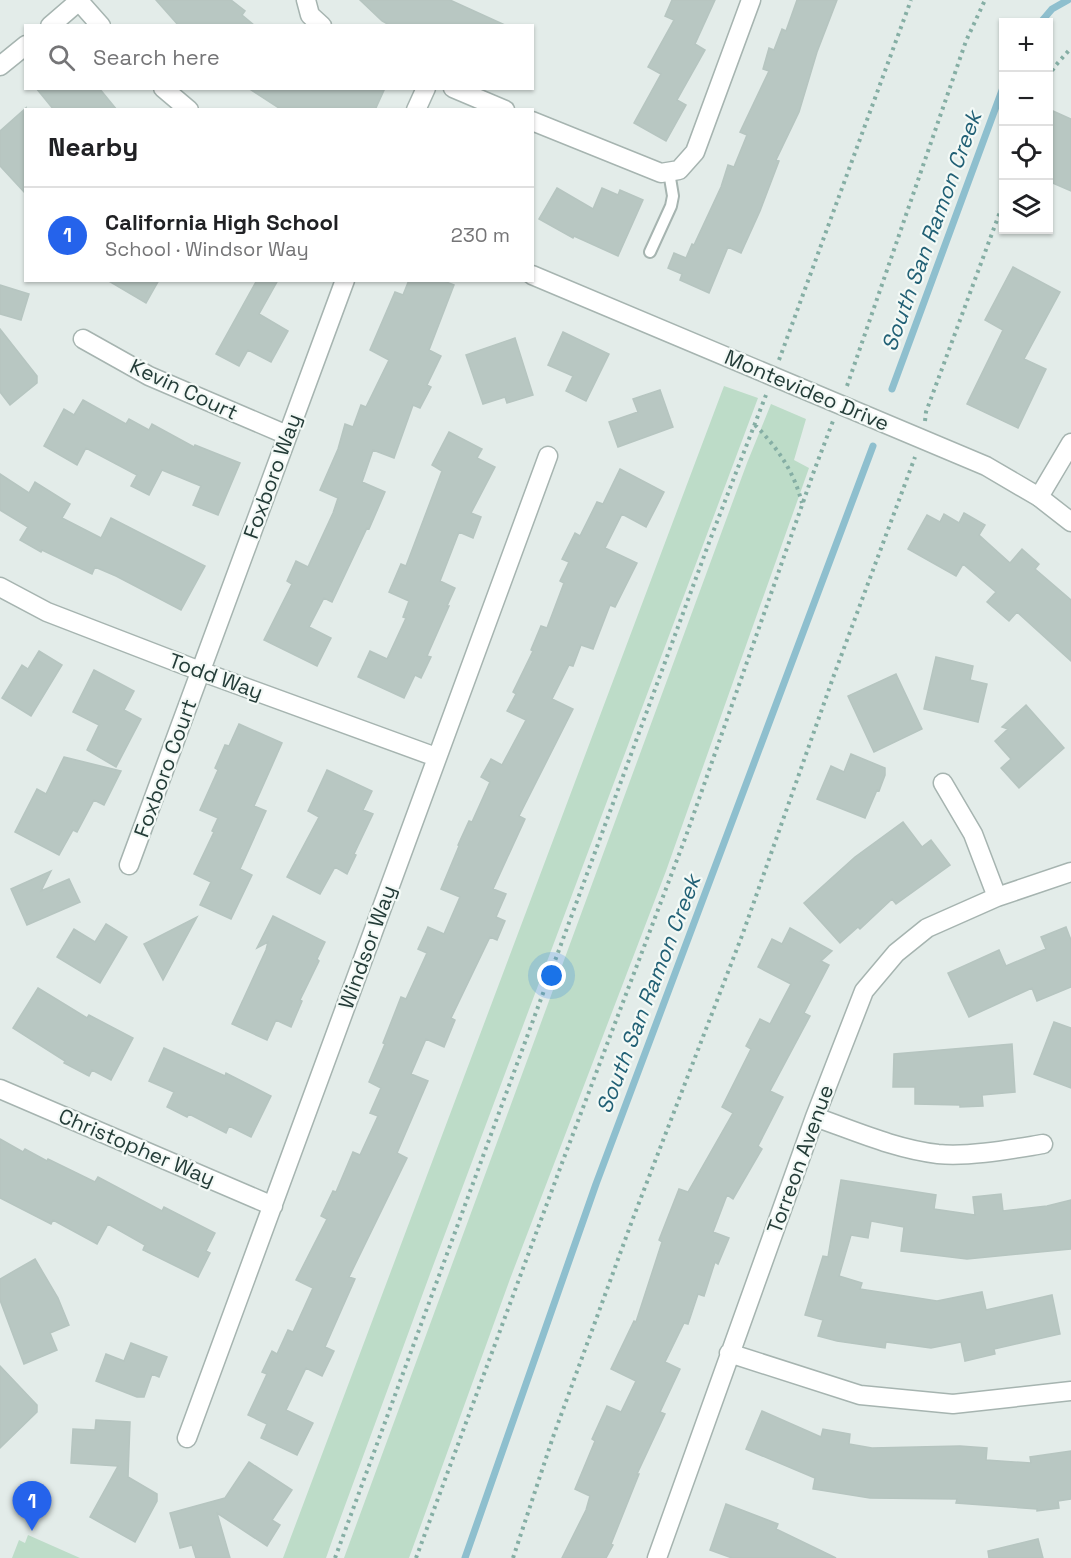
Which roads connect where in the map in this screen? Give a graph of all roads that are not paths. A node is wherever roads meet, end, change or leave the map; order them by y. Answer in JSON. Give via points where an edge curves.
{"nodes":[{"id":1,"x":79,"y":0,"type":"edge"},
{"id":2,"x":306,"y":0,"type":"edge"},
{"id":3,"x":751,"y":0,"type":"edge"},
{"id":4,"x":52,"y":24,"type":"edge"},
{"id":5,"x":99,"y":24,"type":"edge"},
{"id":6,"x":320,"y":24,"type":"edge"},
{"id":7,"x":24,"y":47,"type":"edge"},
{"id":8,"x":0,"y":66,"type":"edge"},
{"id":9,"x":165,"y":90,"type":"edge"},
{"id":10,"x":425,"y":90,"type":"edge"},
{"id":11,"x":458,"y":90,"type":"edge"},
{"id":12,"x":187,"y":108,"type":"edge"},
{"id":13,"x":417,"y":108,"type":"edge"},
{"id":14,"x":500,"y":108,"type":"edge"},
{"id":15,"x":534,"y":122,"type":"edge"},
{"id":16,"x":669,"y":172,"type":"junction"},
{"id":17,"x":651,"y":252,"type":"dead end"},
{"id":18,"x":534,"y":276,"type":"edge"},
{"id":19,"x":344,"y":282,"type":"edge"},
{"id":20,"x":83,"y":339,"type":"dead end"},
{"id":21,"x":287,"y":435,"type":"junction"},
{"id":22,"x":1071,"y":443,"type":"edge"},
{"id":23,"x":548,"y":456,"type":"dead end"},
{"id":24,"x":1039,"y":497,"type":"junction"},
{"id":25,"x":1071,"y":522,"type":"edge"},
{"id":26,"x":0,"y":587,"type":"edge"},
{"id":27,"x":200,"y":671,"type":"junction"},
{"id":28,"x":436,"y":757,"type":"junction"},
{"id":29,"x":942,"y":783,"type":"dead end"},
{"id":30,"x":129,"y":865,"type":"dead end"},
{"id":31,"x":1071,"y":872,"type":"edge"},
{"id":32,"x":997,"y":897,"type":"junction"},
{"id":33,"x":0,"y":1089,"type":"edge"},
{"id":34,"x":815,"y":1117,"type":"junction"},
{"id":35,"x":1043,"y":1144,"type":"dead end"},
{"id":36,"x":273,"y":1206,"type":"junction"},
{"id":37,"x":729,"y":1353,"type":"junction"},
{"id":38,"x":1071,"y":1391,"type":"edge"},
{"id":39,"x":188,"y":1438,"type":"dead end"},
{"id":40,"x":657,"y":1558,"type":"edge"}],
"edges":[{"from":1,"to":4,"type":"street"},
{"from":1,"to":5,"type":"street"},
{"from":2,"to":6,"type":"street","via":[[310,15]]},
{"from":3,"to":16,"type":"street","via":[[695,152],[679,170]]},
{"from":7,"to":8,"type":"street"},
{"from":9,"to":12,"type":"street"},
{"from":10,"to":13,"type":"street"},
{"from":11,"to":14,"type":"street"},
{"from":15,"to":16,"type":"street","via":[[661,173]]},
{"from":16,"to":17,"type":"lane","via":[[671,206]]},
{"from":18,"to":24,"type":"street","name":"Montevideo Drive","via":[[986,466]]},
{"from":19,"to":21,"type":"street","name":"Foxboro Way"},
{"from":20,"to":21,"type":"street","name":"Kevin Court","via":[[149,376]]},
{"from":21,"to":27,"type":"street","name":"Foxboro Way"},
{"from":22,"to":24,"type":"street"},
{"from":23,"to":28,"type":"street","name":"Windsor Way"},
{"from":24,"to":25,"type":"street","name":"Montevideo Drive"},
{"from":26,"to":27,"type":"street","name":"Todd Way","via":[[47,612]]},
{"from":27,"to":28,"type":"street","name":"Todd Way"},
{"from":27,"to":30,"type":"street","name":"Foxboro Court"},
{"from":28,"to":36,"type":"street","name":"Windsor Way"},
{"from":29,"to":32,"type":"street","via":[[973,834]]},
{"from":31,"to":32,"type":"street","name":"Torreon Avenue"},
{"from":32,"to":34,"type":"street","name":"Torreon Avenue","via":[[927,928],[896,953],[864,991]]},
{"from":33,"to":36,"type":"street","name":"Christopher Way"},
{"from":34,"to":35,"type":"street","via":[[891,1144],[939,1154],[1000,1152]]},
{"from":34,"to":37,"type":"street","name":"Torreon Avenue"},
{"from":36,"to":39,"type":"street","name":"Windsor Way"},
{"from":37,"to":38,"type":"street","via":[[860,1395],[953,1404]]},
{"from":37,"to":40,"type":"street","name":"Torreon Avenue"}]}
